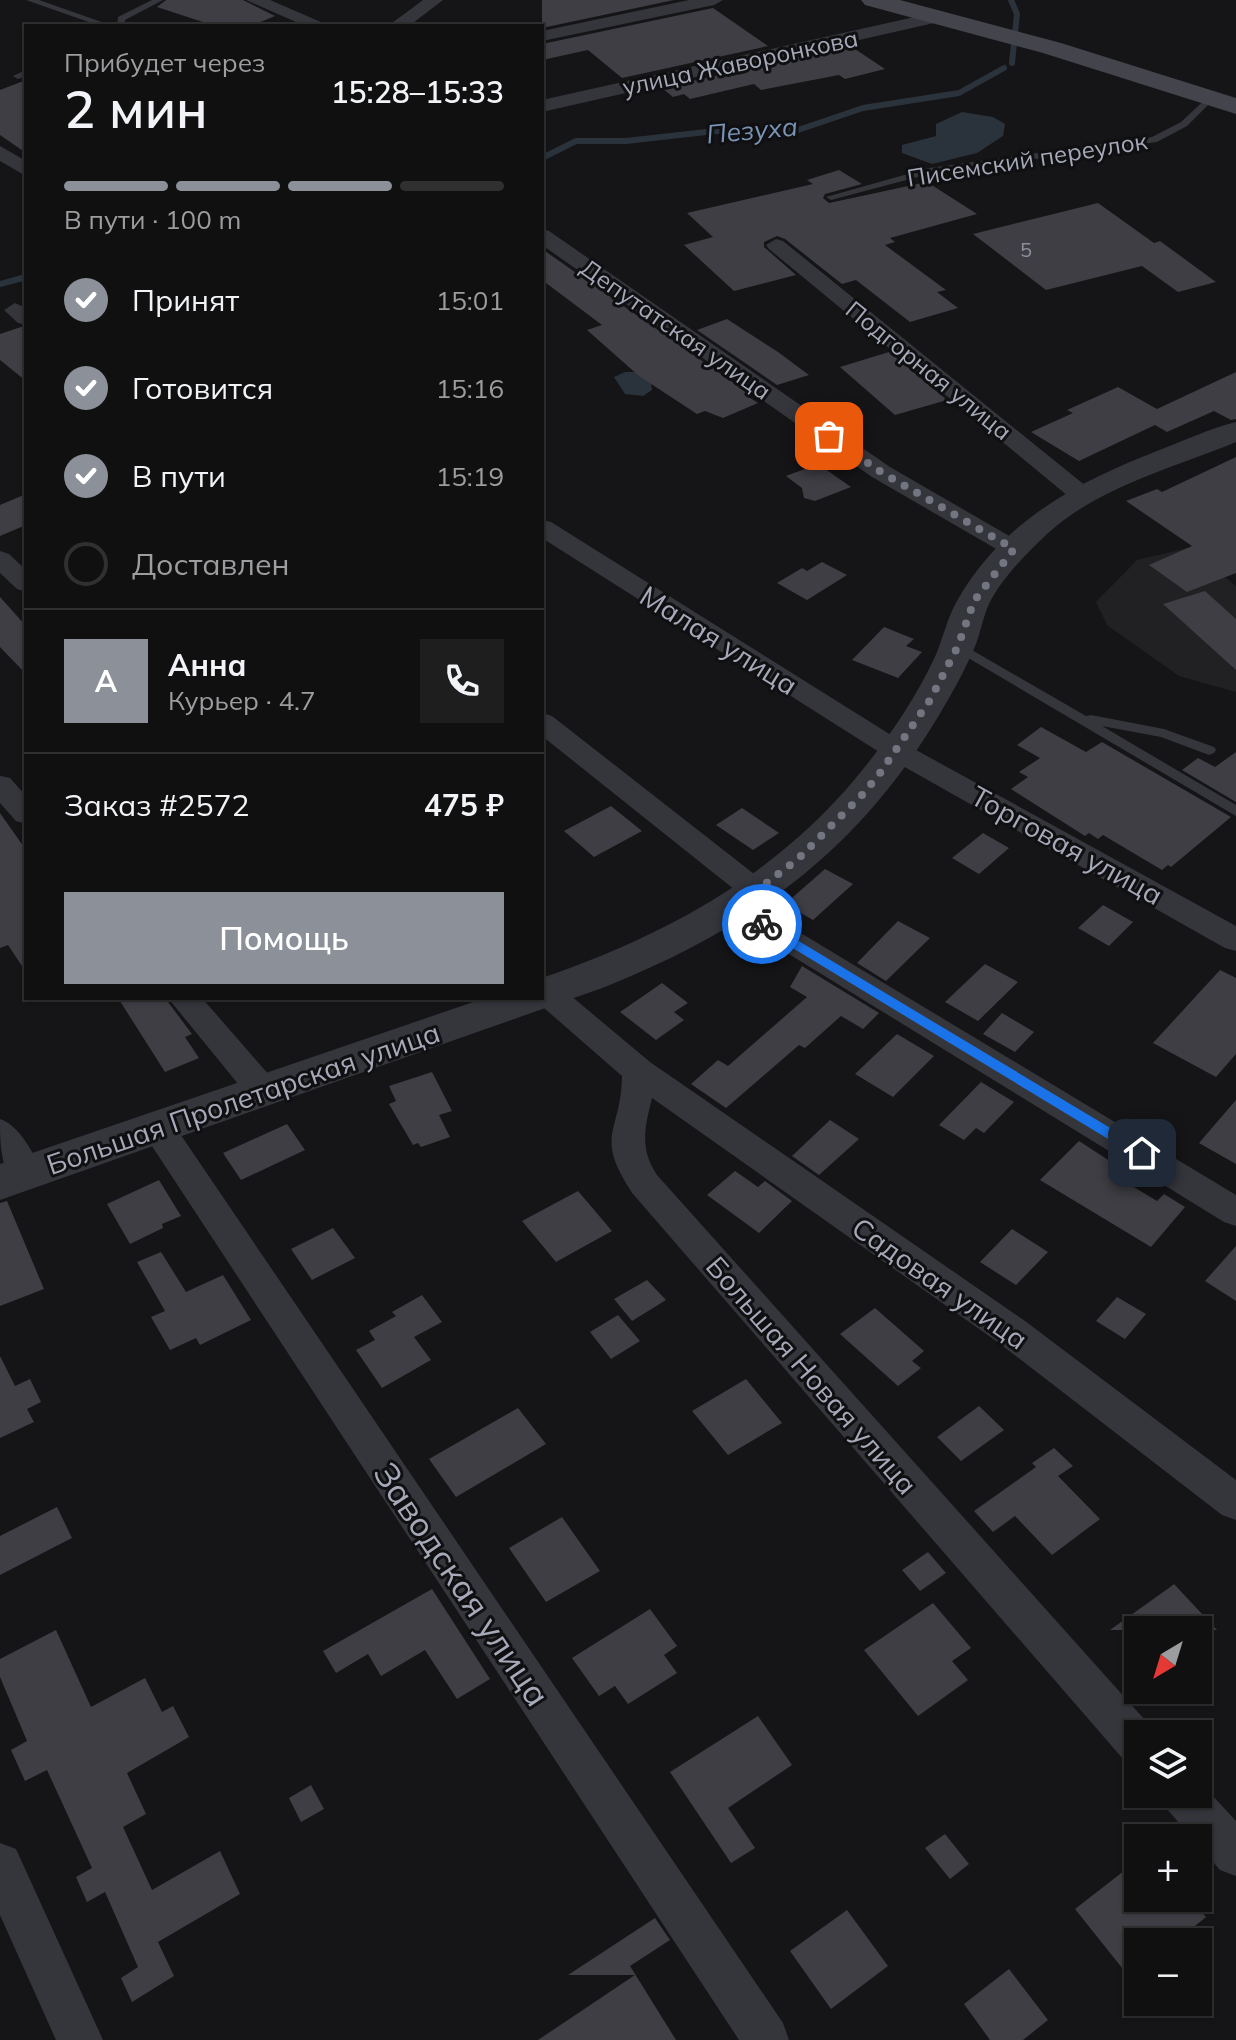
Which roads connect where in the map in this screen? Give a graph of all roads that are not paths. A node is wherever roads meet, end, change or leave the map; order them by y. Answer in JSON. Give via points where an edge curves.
{"nodes":[{"id":1,"x":30,"y":0,"type":"edge"},
{"id":2,"x":159,"y":0,"type":"edge"},
{"id":3,"x":255,"y":0,"type":"edge"},
{"id":4,"x":434,"y":0,"type":"edge"},
{"id":5,"x":714,"y":0,"type":"edge"},
{"id":6,"x":873,"y":0,"type":"edge"},
{"id":7,"x":937,"y":17,"type":"junction"},
{"id":8,"x":103,"y":24,"type":"edge"},
{"id":9,"x":121,"y":24,"type":"edge"},
{"id":10,"x":316,"y":24,"type":"edge"},
{"id":11,"x":400,"y":24,"type":"edge"},
{"id":12,"x":544,"y":36,"type":"edge"},
{"id":13,"x":1210,"y":98,"type":"junction"},
{"id":14,"x":544,"y":106,"type":"edge"},
{"id":15,"x":1236,"y":106,"type":"edge"},
{"id":16,"x":831,"y":197,"type":"dead end"},
{"id":17,"x":544,"y":236,"type":"edge"},
{"id":18,"x":776,"y":245,"type":"dead end"},
{"id":19,"x":1236,"y":431,"type":"edge"},
{"id":20,"x":1083,"y":496,"type":"junction"},
{"id":21,"x":544,"y":528,"type":"edge"},
{"id":22,"x":1014,"y":549,"type":"junction"},
{"id":23,"x":0,"y":559,"type":"edge"},
{"id":24,"x":24,"y":582,"type":"edge"},
{"id":25,"x":958,"y":646,"type":"junction"},
{"id":26,"x":1081,"y":718,"type":"junction"},
{"id":27,"x":544,"y":724,"type":"edge"},
{"id":28,"x":1209,"y":750,"type":"dead end"},
{"id":29,"x":897,"y":751,"type":"junction"},
{"id":30,"x":0,"y":785,"type":"edge"},
{"id":31,"x":1236,"y":811,"type":"edge"},
{"id":32,"x":24,"y":812,"type":"edge"},
{"id":33,"x":746,"y":899,"type":"junction"},
{"id":34,"x":1236,"y":940,"type":"edge"},
{"id":35,"x":544,"y":993,"type":"edge"},
{"id":36,"x":544,"y":998,"type":"edge"},
{"id":37,"x":186,"y":1000,"type":"edge"},
{"id":38,"x":510,"y":1000,"type":"edge"},
{"id":39,"x":475,"y":1006,"type":"edge"},
{"id":40,"x":638,"y":1071,"type":"junction"},
{"id":41,"x":264,"y":1092,"type":"junction"},
{"id":42,"x":158,"y":1128,"type":"junction"},
{"id":43,"x":0,"y":1132,"type":"edge"},
{"id":44,"x":13,"y":1177,"type":"edge"},
{"id":45,"x":1236,"y":1212,"type":"edge"},
{"id":46,"x":1236,"y":1503,"type":"edge"},
{"id":47,"x":1124,"y":1728,"type":"edge"},
{"id":48,"x":1195,"y":1808,"type":"edge"},
{"id":49,"x":1236,"y":1854,"type":"edge"},
{"id":50,"x":0,"y":1865,"type":"edge"},
{"id":51,"x":80,"y":2040,"type":"edge"},
{"id":52,"x":766,"y":2040,"type":"edge"}],
"edges":[{"from":1,"to":8,"type":"lane"},
{"from":2,"to":9,"type":"lane","via":[[121,19]]},
{"from":3,"to":10,"type":"street"},
{"from":4,"to":11,"type":"street"},
{"from":5,"to":12,"type":"street"},
{"from":6,"to":7,"type":"main road"},
{"from":7,"to":13,"type":"main road"},
{"from":7,"to":14,"type":"street","name":"улица Жаворонкова"},
{"from":13,"to":15,"type":"main road"},
{"from":13,"to":16,"type":"lane","name":"Писемский переулок","via":[[1184,124],[1154,140],[940,169]]},
{"from":17,"to":22,"type":"street","name":"Депутатская улица","via":[[881,472]]},
{"from":18,"to":20,"type":"street","name":"Подгорная улица"},
{"from":19,"to":20,"type":"street","name":"Большая Пролетарская улица"},
{"from":20,"to":22,"type":"street","name":"Большая Пролетарская улица","via":[[1042,521]]},
{"from":21,"to":29,"type":"street","name":"Малая улица"},
{"from":22,"to":25,"type":"street","name":"Большая Пролетарская улица","via":[[974,601]]},
{"from":23,"to":24,"type":"street"},
{"from":25,"to":26,"type":"lane"},
{"from":25,"to":29,"type":"street","name":"Большая Пролетарская улица"},
{"from":26,"to":28,"type":"lane","via":[[1150,729]]},
{"from":26,"to":31,"type":"lane"},
{"from":27,"to":33,"type":"street"},
{"from":29,"to":33,"type":"street","name":"Большая Пролетарская улица","via":[[832,826]]},
{"from":29,"to":34,"type":"street","name":"Торговая улица"},
{"from":30,"to":32,"type":"street"},
{"from":33,"to":35,"type":"street","name":"Большая Пролетарская улица","via":[[642,953]]},
{"from":33,"to":45,"type":"street"},
{"from":36,"to":40,"type":"street"},
{"from":37,"to":41,"type":"street"},
{"from":38,"to":39,"type":"street","name":"Большая Пролетарская улица"},
{"from":39,"to":41,"type":"street","name":"Большая Пролетарская улица"},
{"from":40,"to":46,"type":"street","name":"Садовая улица","via":[[1012,1332]]},
{"from":40,"to":47,"type":"street","name":"Большая Новая улица","via":[[640,1088],[627,1134],[633,1168]]},
{"from":41,"to":42,"type":"street","name":"Большая Пролетарская улица"},
{"from":42,"to":44,"type":"street","name":"Большая Пролетарская улица"},
{"from":42,"to":52,"type":"street","name":"Заводская улица"},
{"from":43,"to":44,"type":"street"},
{"from":48,"to":49,"type":"street"},
{"from":50,"to":51,"type":"street"}]}
